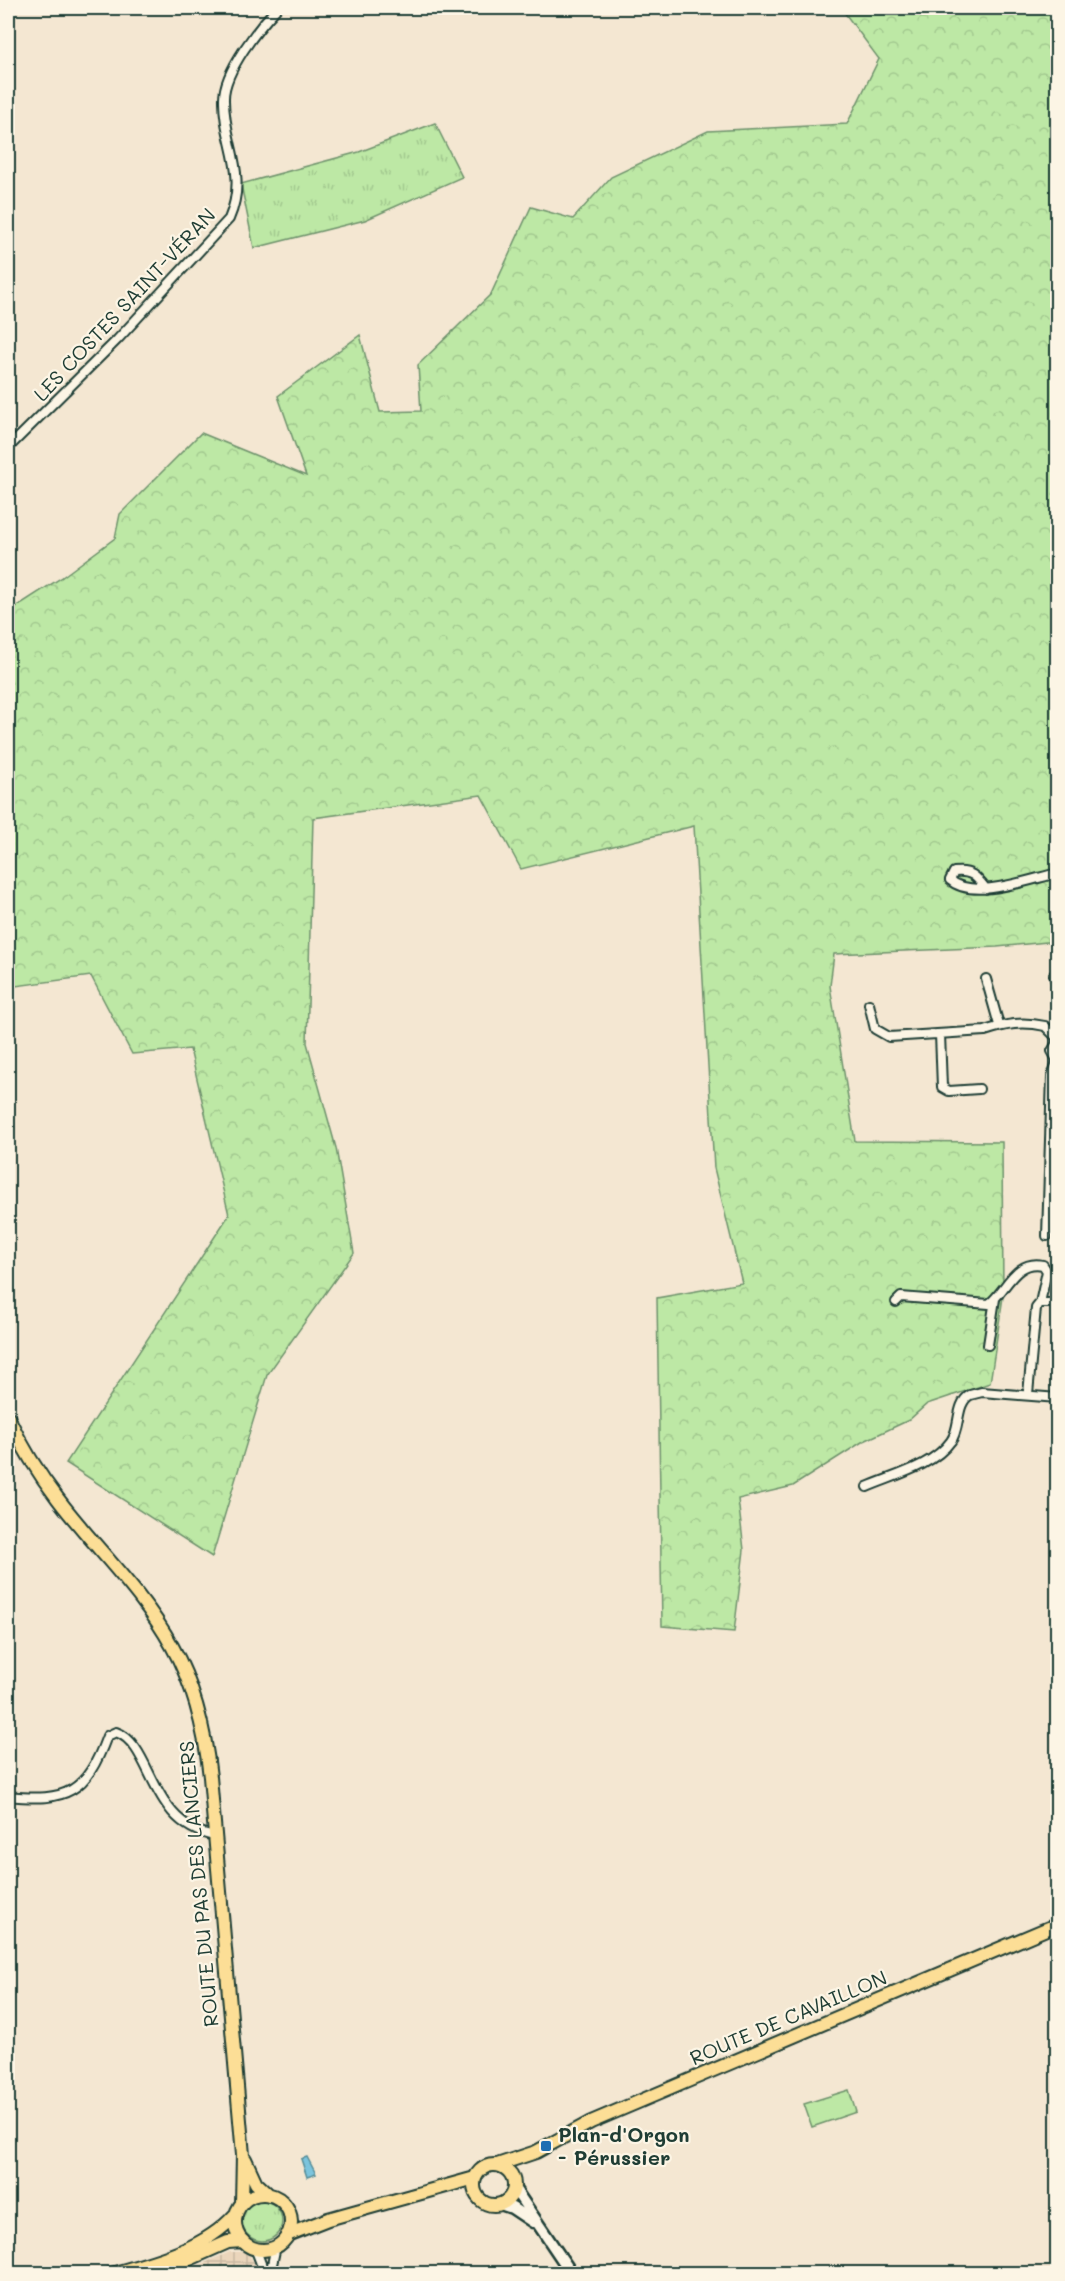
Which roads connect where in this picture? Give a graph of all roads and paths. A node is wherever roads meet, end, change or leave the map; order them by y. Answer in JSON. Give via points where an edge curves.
{"nodes":[{"id":1,"x":277,"y":8,"type":"edge"},
{"id":2,"x":8,"y":447,"type":"edge"},
{"id":3,"x":1058,"y":873,"type":"edge"},
{"id":4,"x":986,"y":889,"type":"dead end"},
{"id":5,"x":1054,"y":975,"type":"dead end"},
{"id":6,"x":986,"y":980,"type":"dead end"},
{"id":7,"x":1058,"y":989,"type":"edge"},
{"id":8,"x":869,"y":1004,"type":"dead end"},
{"id":9,"x":999,"y":1025,"type":"junction"},
{"id":10,"x":940,"y":1034,"type":"junction"},
{"id":11,"x":1058,"y":1040,"type":"edge"},
{"id":12,"x":1057,"y":1062,"type":"edge"},
{"id":13,"x":979,"y":1089,"type":"dead end"},
{"id":14,"x":1047,"y":1236,"type":"dead end"},
{"id":15,"x":995,"y":1299,"type":"junction"},
{"id":16,"x":896,"y":1302,"type":"dead end"},
{"id":17,"x":1040,"y":1303,"type":"junction"},
{"id":18,"x":1058,"y":1303,"type":"edge"},
{"id":19,"x":988,"y":1345,"type":"dead end"},
{"id":20,"x":1028,"y":1394,"type":"junction"},
{"id":21,"x":1058,"y":1398,"type":"edge"},
{"id":22,"x":8,"y":1417,"type":"edge"},
{"id":23,"x":867,"y":1487,"type":"dead end"},
{"id":24,"x":8,"y":1796,"type":"edge"},
{"id":25,"x":215,"y":1836,"type":"junction"},
{"id":26,"x":1058,"y":1924,"type":"edge"},
{"id":27,"x":536,"y":2152,"type":"junction"},
{"id":28,"x":243,"y":2155,"type":"junction"},
{"id":29,"x":497,"y":2165,"type":"junction"},
{"id":30,"x":475,"y":2178,"type":"junction"},
{"id":31,"x":514,"y":2184,"type":"junction"},
{"id":32,"x":433,"y":2191,"type":"junction"},
{"id":33,"x":269,"y":2195,"type":"junction"},
{"id":34,"x":478,"y":2197,"type":"junction"},
{"id":35,"x":242,"y":2203,"type":"junction"},
{"id":36,"x":500,"y":2204,"type":"junction"},
{"id":37,"x":236,"y":2215,"type":"junction"},
{"id":38,"x":290,"y":2215,"type":"junction"},
{"id":39,"x":328,"y":2219,"type":"junction"},
{"id":40,"x":541,"y":2228,"type":"junction"},
{"id":41,"x":287,"y":2235,"type":"junction"},
{"id":42,"x":243,"y":2241,"type":"junction"},
{"id":43,"x":276,"y":2246,"type":"junction"},
{"id":44,"x":255,"y":2248,"type":"junction"},
{"id":45,"x":111,"y":2274,"type":"edge"},
{"id":46,"x":156,"y":2274,"type":"edge"},
{"id":47,"x":267,"y":2274,"type":"edge"},
{"id":48,"x":572,"y":2274,"type":"edge"}],
"edges":[{"from":1,"to":2,"type":"street","name":"LES COSTES SAINT-VÉRAN","via":[[228,77],[224,98],[238,184],[229,219],[117,340]]},
{"from":3,"to":4,"type":"street"},
{"from":5,"to":7,"type":"street"},
{"from":6,"to":9,"type":"street"},
{"from":8,"to":10,"type":"street","via":[[874,1029],[884,1035]]},
{"from":9,"to":10,"type":"street","via":[[985,1031]]},
{"from":9,"to":11,"type":"street","via":[[1045,1026]]},
{"from":10,"to":13,"type":"street","via":[[942,1087],[949,1091]]},
{"from":11,"to":12,"type":"street","via":[[1052,1051]]},
{"from":12,"to":14,"type":"street","via":[[1052,1076]]},
{"from":15,"to":16,"type":"street","via":[[984,1304],[901,1298]]},
{"from":15,"to":17,"type":"street","via":[[1015,1275],[1040,1264],[1047,1271]]},
{"from":15,"to":19,"type":"street"},
{"from":17,"to":18,"type":"street"},
{"from":17,"to":20,"type":"street","via":[[1036,1308]]},
{"from":20,"to":21,"type":"street"},
{"from":20,"to":23,"type":"street","via":[[982,1392],[966,1397],[953,1439],[939,1456]]},
{"from":22,"to":25,"type":"main road","name":"ROUTE DU PAS DES LANCIERS","via":[[57,1498],[137,1594],[173,1648],[189,1682],[204,1733]]},
{"from":24,"to":25,"type":"street","via":[[36,1799],[74,1790],[99,1758],[107,1736],[116,1732],[125,1735],[138,1753],[163,1802],[199,1833]]},
{"from":25,"to":28,"type":"main road","name":"ROUTE DU PAS DES LANCIERS"},
{"from":26,"to":27,"type":"main road","name":"ROUTE DE CAVAILLON","via":[[591,2122]]},
{"from":27,"to":29,"type":"main road","name":"ROUTE DE CAVAILLON"},
{"from":27,"to":31,"type":"main road","name":"ROUTE DE CAVAILLON"},
{"from":28,"to":33,"type":"main road","name":"ROUTE DU PAS DES LANCIERS","via":[[256,2182]]},
{"from":28,"to":35,"type":"main road","name":"ROUTE DU PAS DES LANCIERS"},
{"from":29,"to":30,"type":"main road","via":[[484,2168]]},
{"from":29,"to":31,"type":"main road","via":[[508,2170]]},
{"from":30,"to":32,"type":"main road"},
{"from":30,"to":34,"type":"main road"},
{"from":31,"to":36,"type":"main road","via":[[509,2198]]},
{"from":31,"to":40,"type":"main road"},
{"from":32,"to":34,"type":"main road"},
{"from":32,"to":39,"type":"main road"},
{"from":33,"to":35,"type":"main road","via":[[257,2194]]},
{"from":33,"to":38,"type":"main road","via":[[280,2200]]},
{"from":34,"to":36,"type":"main road","via":[[488,2204]]},
{"from":35,"to":37,"type":"main road"},
{"from":36,"to":40,"type":"main road","via":[[513,2208]]},
{"from":37,"to":42,"type":"main road","via":[[236,2229]]},
{"from":37,"to":45,"type":"main road","via":[[200,2242]]},
{"from":38,"to":39,"type":"main road"},
{"from":38,"to":41,"type":"main road"},
{"from":39,"to":41,"type":"main road"},
{"from":40,"to":48,"type":"main road"},
{"from":41,"to":43,"type":"main road"},
{"from":42,"to":44,"type":"main road"},
{"from":42,"to":46,"type":"main road","via":[[228,2242]]},
{"from":43,"to":44,"type":"main road"},
{"from":43,"to":47,"type":"street"},
{"from":44,"to":47,"type":"street"}]}
